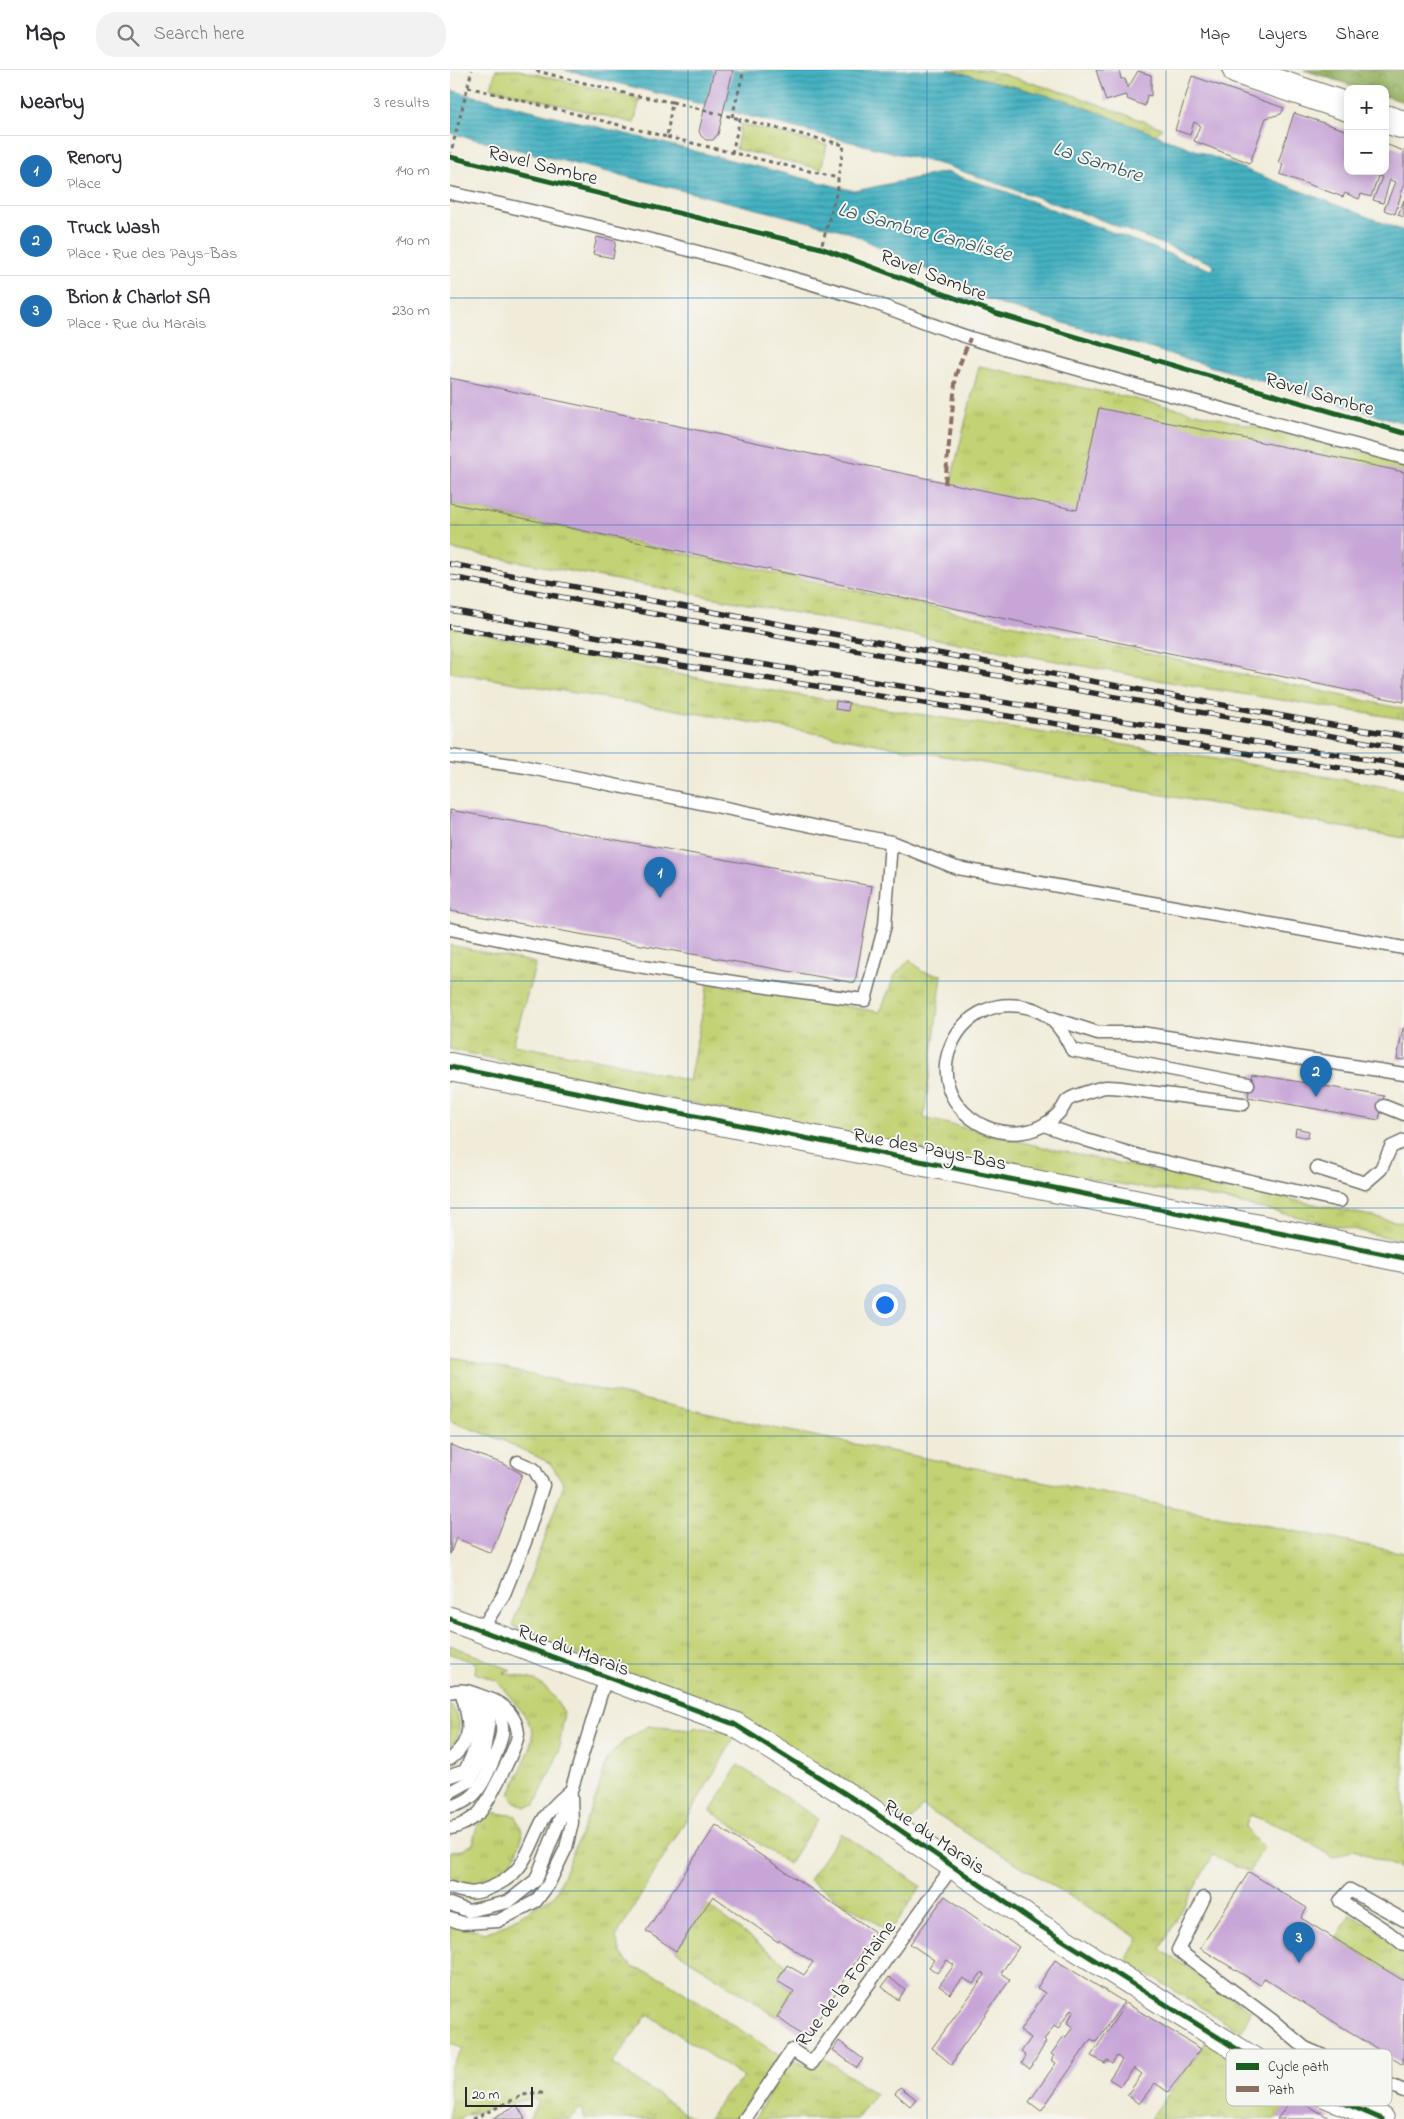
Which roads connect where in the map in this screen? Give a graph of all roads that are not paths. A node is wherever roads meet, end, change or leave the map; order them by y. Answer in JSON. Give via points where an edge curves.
{"nodes":[{"id":1,"x":1237,"y":70,"type":"edge"},
{"id":2,"x":1344,"y":106,"type":"edge"},
{"id":3,"x":1389,"y":120,"type":"edge"},
{"id":4,"x":1404,"y":125,"type":"edge"},
{"id":5,"x":450,"y":193,"type":"edge"},
{"id":6,"x":1404,"y":458,"type":"edge"},
{"id":7,"x":450,"y":756,"type":"edge"},
{"id":8,"x":891,"y":842,"type":"junction"},
{"id":9,"x":450,"y":929,"type":"edge"},
{"id":10,"x":1404,"y":948,"type":"edge"},
{"id":11,"x":1049,"y":1017,"type":"junction"},
{"id":12,"x":450,"y":1067,"type":"edge"},
{"id":13,"x":1404,"y":1074,"type":"edge"},
{"id":14,"x":1248,"y":1084,"type":"dead end"},
{"id":15,"x":1243,"y":1104,"type":"dead end"},
{"id":16,"x":1384,"y":1106,"type":"dead end"},
{"id":17,"x":1404,"y":1114,"type":"edge"},
{"id":18,"x":1044,"y":1125,"type":"junction"},
{"id":19,"x":1404,"y":1141,"type":"edge"},
{"id":20,"x":1317,"y":1168,"type":"dead end"},
{"id":21,"x":1340,"y":1201,"type":"dead end"},
{"id":22,"x":1404,"y":1258,"type":"edge"},
{"id":23,"x":518,"y":1462,"type":"dead end"},
{"id":24,"x":450,"y":1619,"type":"edge"},
{"id":25,"x":481,"y":1630,"type":"junction"},
{"id":26,"x":606,"y":1677,"type":"junction"},
{"id":27,"x":454,"y":1688,"type":"edge"},
{"id":28,"x":450,"y":1759,"type":"edge"},
{"id":29,"x":450,"y":1776,"type":"edge"},
{"id":30,"x":571,"y":1791,"type":"junction"},
{"id":31,"x":450,"y":1792,"type":"edge"},
{"id":32,"x":450,"y":1806,"type":"edge"},
{"id":33,"x":450,"y":1828,"type":"edge"},
{"id":34,"x":953,"y":1866,"type":"junction"},
{"id":35,"x":450,"y":1888,"type":"edge"},
{"id":36,"x":1204,"y":1898,"type":"dead end"},
{"id":37,"x":450,"y":1904,"type":"edge"},
{"id":38,"x":450,"y":1919,"type":"edge"},
{"id":39,"x":1404,"y":1920,"type":"edge"},
{"id":40,"x":1404,"y":1945,"type":"edge"},
{"id":41,"x":1237,"y":2049,"type":"edge"},
{"id":42,"x":1307,"y":2049,"type":"edge"},
{"id":43,"x":1392,"y":2086,"type":"edge"},
{"id":44,"x":1404,"y":2091,"type":"edge"},
{"id":45,"x":1351,"y":2106,"type":"edge"},
{"id":46,"x":745,"y":2119,"type":"edge"},
{"id":47,"x":1382,"y":2119,"type":"edge"}],
"edges":[{"from":1,"to":2,"type":"street"},
{"from":3,"to":4,"type":"street"},
{"from":5,"to":6,"type":"lane","via":[[738,262],[878,304],[970,338],[1125,384]]},
{"from":7,"to":8,"type":"lane","via":[[526,767]]},
{"from":8,"to":9,"type":"lane","via":[[885,925],[865,1000],[588,958]]},
{"from":8,"to":10,"type":"lane","via":[[958,868]]},
{"from":11,"to":13,"type":"lane","via":[[1098,1033],[1140,1033]]},
{"from":11,"to":14,"type":"lane","via":[[1063,1032],[1072,1050]]},
{"from":11,"to":18,"type":"lane","via":[[1030,1008],[1009,1005],[988,1009],[969,1020],[955,1036],[948,1056],[946,1077],[953,1098],[965,1115],[983,1127],[1003,1134],[1024,1132]]},
{"from":12,"to":22,"type":"street","name":"Rue des Pays-Bas"},
{"from":15,"to":18,"type":"lane","via":[[1106,1086],[1068,1100]]},
{"from":16,"to":17,"type":"lane"},
{"from":18,"to":21,"type":"lane","via":[[1139,1156]]},
{"from":19,"to":20,"type":"lane","via":[[1390,1146],[1381,1169],[1365,1183]]},
{"from":23,"to":25,"type":"lane","via":[[534,1469],[543,1485],[504,1594]]},
{"from":24,"to":25,"type":"street","name":"Rue du Marais"},
{"from":25,"to":26,"type":"street","name":"Rue du Marais"},
{"from":26,"to":30,"type":"lane"},
{"from":26,"to":34,"type":"street","name":"Rue du Marais","via":[[734,1724]]},
{"from":27,"to":28,"type":"lane","via":[[470,1730],[459,1752]]},
{"from":27,"to":29,"type":"lane","via":[[479,1712],[480,1730],[465,1771]]},
{"from":27,"to":31,"type":"lane","via":[[490,1714],[484,1758],[470,1781]]},
{"from":27,"to":32,"type":"lane","via":[[501,1715],[502,1733],[487,1774],[473,1796]]},
{"from":27,"to":33,"type":"lane","via":[[498,1702],[514,1718],[518,1735],[480,1812]]},
{"from":30,"to":35,"type":"lane","via":[[544,1819],[522,1865],[508,1880],[477,1894]]},
{"from":30,"to":37,"type":"lane","via":[[536,1880],[508,1902],[468,1910]]},
{"from":30,"to":38,"type":"lane","via":[[572,1824],[566,1848],[548,1885],[536,1901],[498,1921],[462,1923]]},
{"from":34,"to":41,"type":"street","name":"Rue du Marais","via":[[1037,1924]]},
{"from":34,"to":46,"type":"lane","name":"Rue de la Fontaine","via":[[812,2063],[792,2050]]},
{"from":36,"to":42,"type":"lane","via":[[1178,1950]]},
{"from":39,"to":40,"type":"lane","via":[[1350,1890],[1340,1901]]},
{"from":43,"to":44,"type":"lane"},
{"from":45,"to":47,"type":"street","name":"Rue du Marais"}]}
